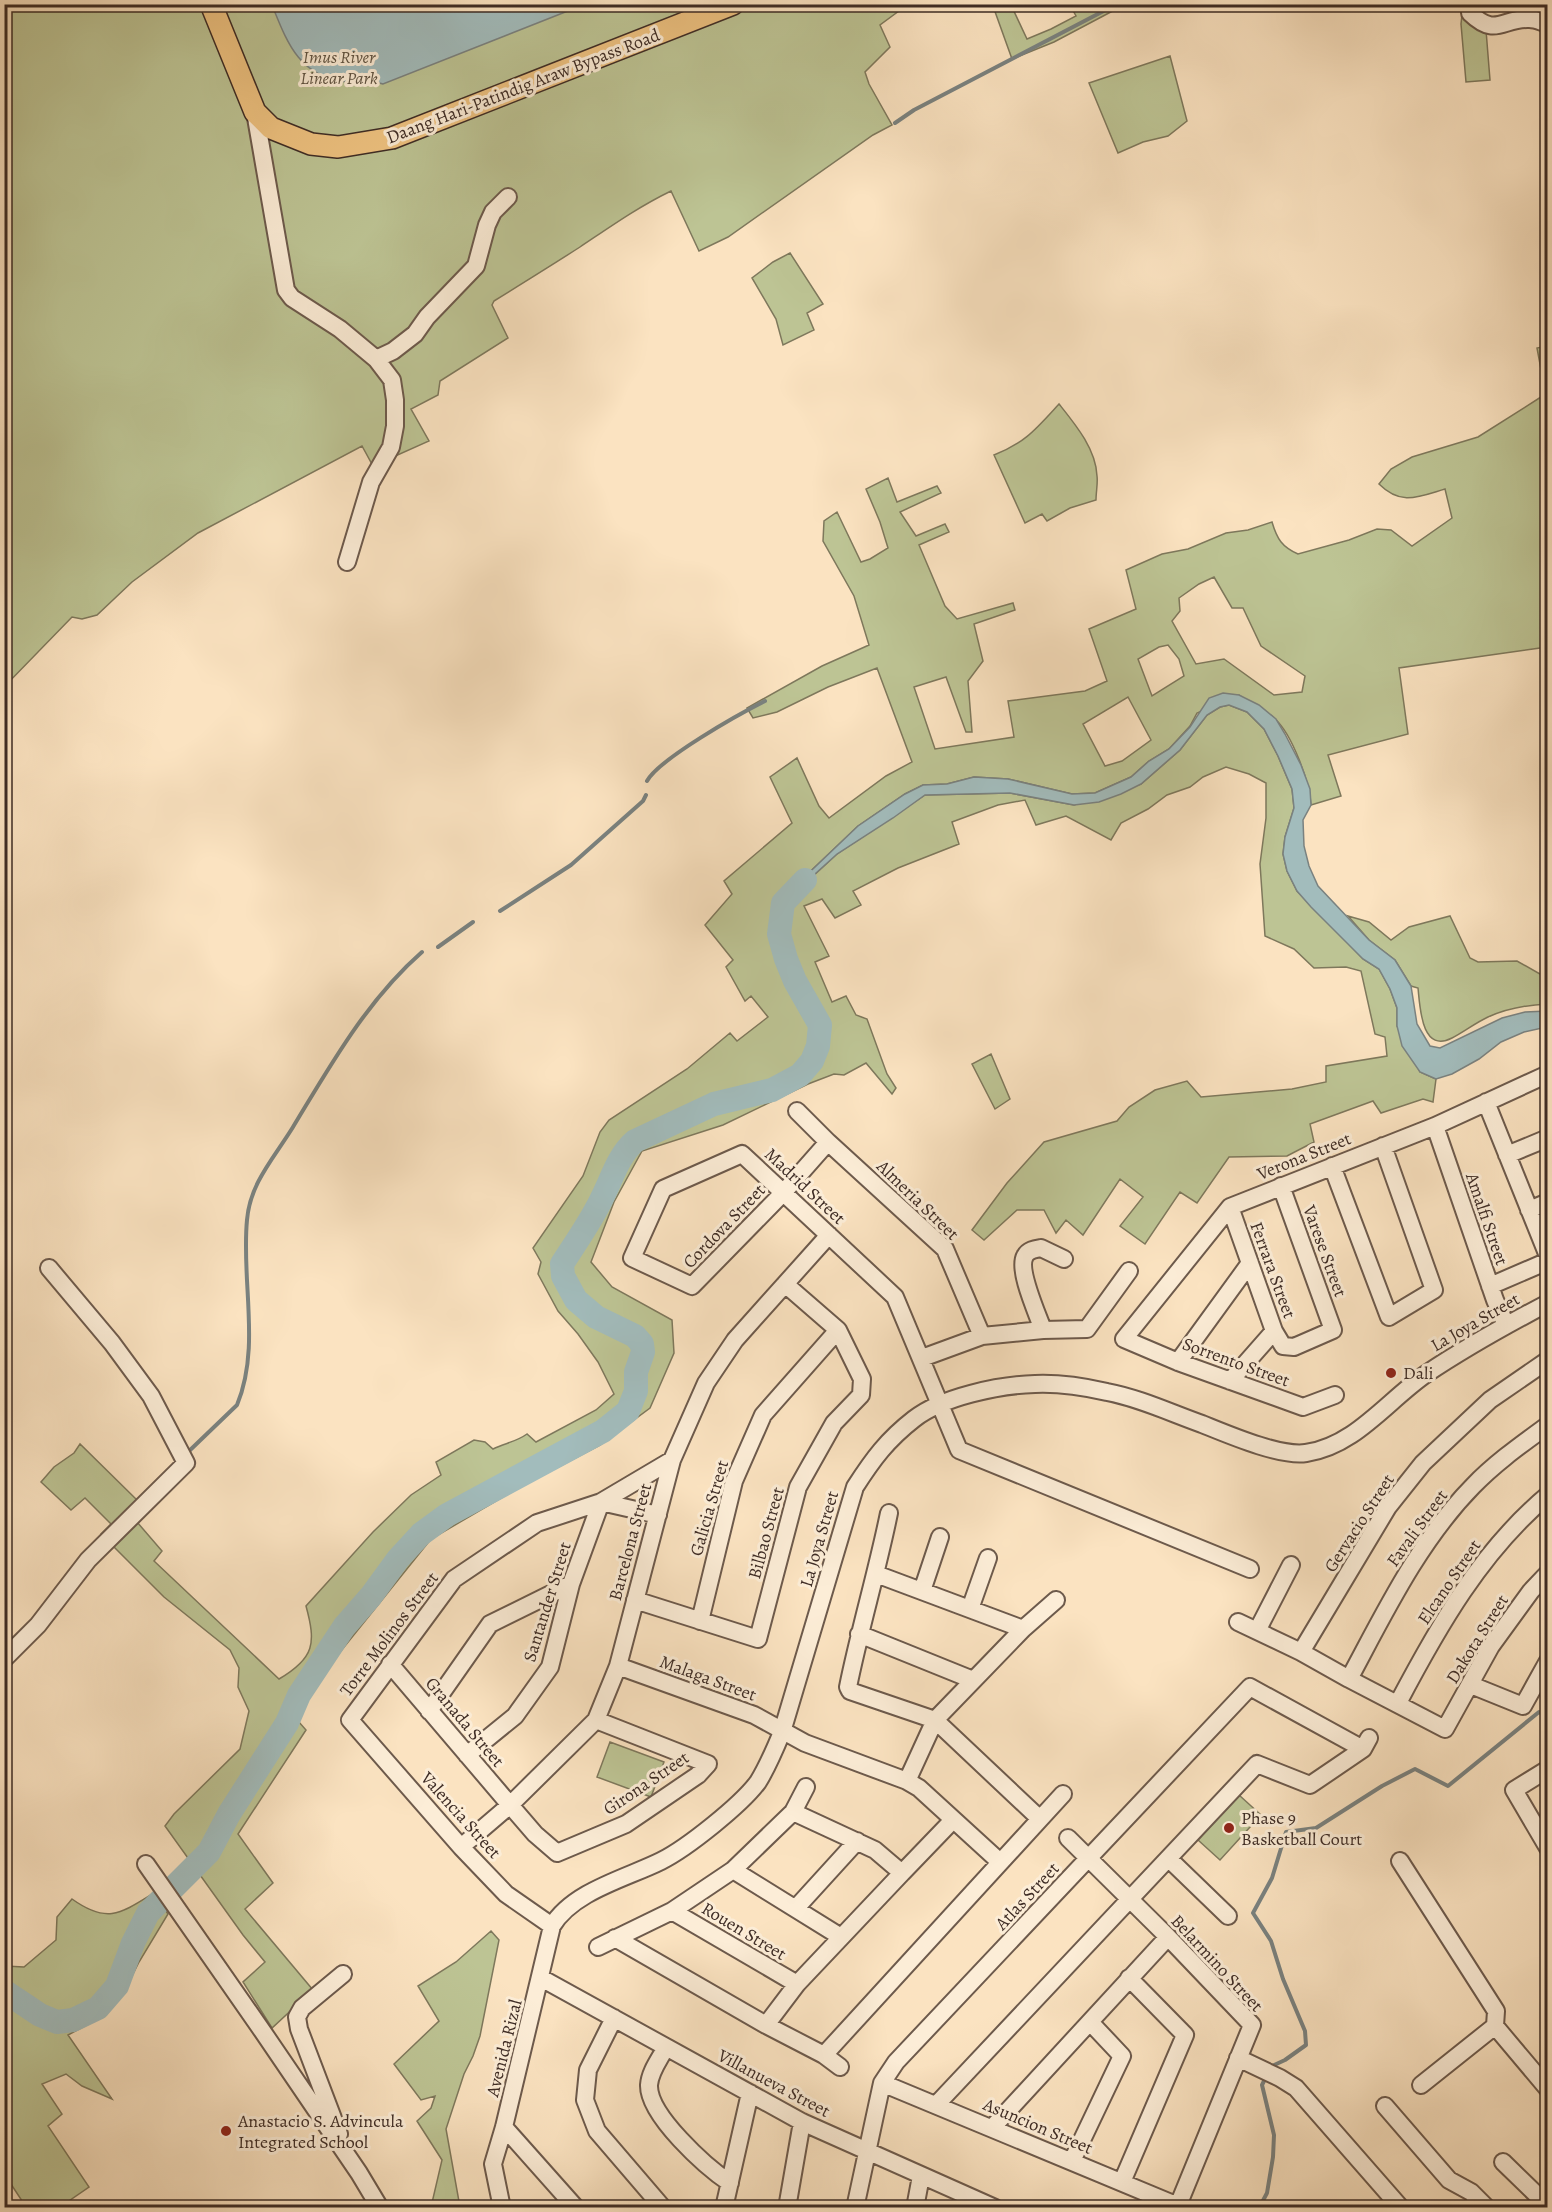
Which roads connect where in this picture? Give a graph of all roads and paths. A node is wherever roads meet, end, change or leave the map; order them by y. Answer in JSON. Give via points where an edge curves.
{"nodes":[{"id":1,"x":211,"y":4,"type":"edge"},
{"id":2,"x":733,"y":4,"type":"edge"},
{"id":3,"x":1470,"y":4,"type":"edge"},
{"id":4,"x":1548,"y":24,"type":"edge"},
{"id":5,"x":255,"y":112,"type":"junction"},
{"id":6,"x":508,"y":197,"type":"dead end"},
{"id":7,"x":376,"y":359,"type":"junction"},
{"id":8,"x":347,"y":562,"type":"dead end"},
{"id":9,"x":1548,"y":1074,"type":"edge"},
{"id":10,"x":1486,"y":1102,"type":"junction"},
{"id":11,"x":797,"y":1111,"type":"dead end"},
{"id":12,"x":1435,"y":1126,"type":"junction"},
{"id":13,"x":1548,"y":1138,"type":"edge"},
{"id":14,"x":828,"y":1142,"type":"junction"},
{"id":15,"x":1383,"y":1146,"type":"junction"},
{"id":16,"x":1507,"y":1155,"type":"junction"},
{"id":17,"x":1332,"y":1166,"type":"junction"},
{"id":18,"x":1281,"y":1186,"type":"junction"},
{"id":19,"x":783,"y":1193,"type":"junction"},
{"id":20,"x":1548,"y":1202,"type":"edge"},
{"id":21,"x":1230,"y":1207,"type":"junction"},
{"id":22,"x":1529,"y":1210,"type":"junction"},
{"id":23,"x":829,"y":1235,"type":"junction"},
{"id":24,"x":1548,"y":1256,"type":"edge"},
{"id":25,"x":1064,"y":1259,"type":"dead end"},
{"id":26,"x":1548,"y":1261,"type":"edge"},
{"id":27,"x":1250,"y":1263,"type":"junction"},
{"id":28,"x":49,"y":1268,"type":"dead end"},
{"id":29,"x":1129,"y":1271,"type":"dead end"},
{"id":30,"x":785,"y":1284,"type":"junction"},
{"id":31,"x":692,"y":1286,"type":"joint"},
{"id":32,"x":1490,"y":1286,"type":"junction"},
{"id":33,"x":1548,"y":1303,"type":"edge"},
{"id":34,"x":1506,"y":1325,"type":"junction"},
{"id":35,"x":838,"y":1330,"type":"junction"},
{"id":36,"x":1043,"y":1330,"type":"junction"},
{"id":37,"x":1274,"y":1331,"type":"junction"},
{"id":38,"x":982,"y":1336,"type":"junction"},
{"id":39,"x":1124,"y":1339,"type":"joint"},
{"id":40,"x":1283,"y":1346,"type":"joint"},
{"id":41,"x":922,"y":1358,"type":"junction"},
{"id":42,"x":1548,"y":1360,"type":"edge"},
{"id":43,"x":1179,"y":1362,"type":"junction"},
{"id":44,"x":1230,"y":1381,"type":"junction"},
{"id":45,"x":1335,"y":1395,"type":"dead end"},
{"id":46,"x":940,"y":1405,"type":"junction"},
{"id":47,"x":1548,"y":1425,"type":"edge"},
{"id":48,"x":672,"y":1460,"type":"junction"},
{"id":49,"x":1548,"y":1495,"type":"edge"},
{"id":50,"x":601,"y":1502,"type":"junction"},
{"id":51,"x":889,"y":1513,"type":"dead end"},
{"id":52,"x":658,"y":1515,"type":"junction"},
{"id":53,"x":940,"y":1537,"type":"dead end"},
{"id":54,"x":988,"y":1558,"type":"dead end"},
{"id":55,"x":1291,"y":1565,"type":"dead end"},
{"id":56,"x":1250,"y":1569,"type":"dead end"},
{"id":57,"x":1548,"y":1573,"type":"edge"},
{"id":58,"x":876,"y":1574,"type":"junction"},
{"id":59,"x":571,"y":1584,"type":"junction"},
{"id":60,"x":922,"y":1591,"type":"junction"},
{"id":61,"x":635,"y":1600,"type":"junction"},
{"id":62,"x":1056,"y":1600,"type":"dead end"},
{"id":63,"x":970,"y":1609,"type":"junction"},
{"id":64,"x":700,"y":1621,"type":"junction"},
{"id":65,"x":1238,"y":1622,"type":"dead end"},
{"id":66,"x":1023,"y":1629,"type":"junction"},
{"id":67,"x":1257,"y":1631,"type":"junction"},
{"id":68,"x":859,"y":1634,"type":"junction"},
{"id":69,"x":1301,"y":1652,"type":"junction"},
{"id":70,"x":4,"y":1659,"type":"edge"},
{"id":71,"x":1548,"y":1660,"type":"edge"},
{"id":72,"x":390,"y":1664,"type":"junction"},
{"id":73,"x":618,"y":1666,"type":"junction"},
{"id":74,"x":1349,"y":1679,"type":"junction"},
{"id":75,"x":973,"y":1680,"type":"junction"},
{"id":76,"x":1470,"y":1685,"type":"junction"},
{"id":77,"x":1398,"y":1703,"type":"junction"},
{"id":78,"x":429,"y":1711,"type":"junction"},
{"id":79,"x":350,"y":1720,"type":"joint"},
{"id":80,"x":596,"y":1720,"type":"junction"},
{"id":81,"x":935,"y":1720,"type":"junction"},
{"id":82,"x":782,"y":1732,"type":"junction"},
{"id":83,"x":467,"y":1755,"type":"junction"},
{"id":84,"x":1548,"y":1769,"type":"edge"},
{"id":85,"x":907,"y":1781,"type":"junction"},
{"id":86,"x":806,"y":1787,"type":"dead end"},
{"id":87,"x":1063,"y":1794,"type":"dead end"},
{"id":88,"x":510,"y":1805,"type":"junction"},
{"id":89,"x":793,"y":1812,"type":"junction"},
{"id":90,"x":1040,"y":1819,"type":"junction"},
{"id":91,"x":953,"y":1820,"type":"junction"},
{"id":92,"x":1068,"y":1838,"type":"dead end"},
{"id":93,"x":857,"y":1842,"type":"junction"},
{"id":94,"x":461,"y":1847,"type":"junction"},
{"id":95,"x":1548,"y":1848,"type":"edge"},
{"id":96,"x":1089,"y":1859,"type":"junction"},
{"id":97,"x":1169,"y":1859,"type":"junction"},
{"id":98,"x":1400,"y":1861,"type":"dead end"},
{"id":99,"x":1000,"y":1862,"type":"junction"},
{"id":100,"x":146,"y":1864,"type":"dead end"},
{"id":101,"x":733,"y":1870,"type":"junction"},
{"id":102,"x":902,"y":1873,"type":"junction"},
{"id":103,"x":1130,"y":1900,"type":"junction"},
{"id":104,"x":796,"y":1908,"type":"junction"},
{"id":105,"x":672,"y":1911,"type":"junction"},
{"id":106,"x":1228,"y":1917,"type":"dead end"},
{"id":107,"x":552,"y":1926,"type":"junction"},
{"id":108,"x":841,"y":1937,"type":"junction"},
{"id":109,"x":1168,"y":1937,"type":"junction"},
{"id":110,"x":615,"y":1938,"type":"junction"},
{"id":111,"x":598,"y":1947,"type":"dead end"},
{"id":112,"x":343,"y":1974,"type":"dead end"},
{"id":113,"x":541,"y":1978,"type":"junction"},
{"id":114,"x":1129,"y":1978,"type":"junction"},
{"id":115,"x":797,"y":1984,"type":"junction"},
{"id":116,"x":614,"y":2018,"type":"junction"},
{"id":117,"x":1090,"y":2022,"type":"junction"},
{"id":118,"x":766,"y":2025,"type":"junction"},
{"id":119,"x":1494,"y":2026,"type":"junction"},
{"id":120,"x":666,"y":2047,"type":"junction"},
{"id":121,"x":824,"y":2055,"type":"junction"},
{"id":122,"x":1238,"y":2058,"type":"junction"},
{"id":123,"x":840,"y":2067,"type":"dead end"},
{"id":124,"x":882,"y":2083,"type":"junction"},
{"id":125,"x":1422,"y":2085,"type":"dead end"},
{"id":126,"x":1548,"y":2089,"type":"edge"},
{"id":127,"x":750,"y":2093,"type":"junction"},
{"id":128,"x":936,"y":2105,"type":"junction"},
{"id":129,"x":1385,"y":2106,"type":"dead end"},
{"id":130,"x":802,"y":2122,"type":"junction"},
{"id":131,"x":504,"y":2127,"type":"junction"},
{"id":132,"x":992,"y":2128,"type":"junction"},
{"id":133,"x":867,"y":2150,"type":"junction"},
{"id":134,"x":1072,"y":2162,"type":"junction"},
{"id":135,"x":1503,"y":2162,"type":"dead end"},
{"id":136,"x":921,"y":2176,"type":"junction"},
{"id":137,"x":1122,"y":2182,"type":"junction"},
{"id":138,"x":730,"y":2183,"type":"junction"},
{"id":139,"x":985,"y":2206,"type":"edge"},
{"id":140,"x":1178,"y":2207,"type":"edge"},
{"id":141,"x":380,"y":2208,"type":"edge"},
{"id":142,"x":386,"y":2208,"type":"edge"},
{"id":143,"x":502,"y":2208,"type":"edge"},
{"id":144,"x":576,"y":2208,"type":"edge"},
{"id":145,"x":663,"y":2208,"type":"edge"},
{"id":146,"x":723,"y":2208,"type":"edge"},
{"id":147,"x":787,"y":2208,"type":"edge"},
{"id":148,"x":855,"y":2208,"type":"edge"},
{"id":149,"x":915,"y":2208,"type":"edge"},
{"id":150,"x":1401,"y":2208,"type":"edge"},
{"id":151,"x":1487,"y":2208,"type":"edge"},
{"id":152,"x":1543,"y":2208,"type":"edge"}],
"edges":[{"from":1,"to":5,"type":"main road","name":"Daang Hari-Patindig Araw Bypass Road"},
{"from":2,"to":5,"type":"main road","name":"Daang Hari-Patindig Araw Bypass Road","via":[[392,138],[338,147],[311,144],[271,128]]},
{"from":3,"to":4,"type":"street","via":[[1470,13],[1490,26],[1526,18]]},
{"from":5,"to":7,"type":"street","via":[[286,290]]},
{"from":6,"to":7,"type":"street","via":[[493,212],[476,266],[415,334]]},
{"from":7,"to":8,"type":"street","via":[[392,380],[395,426],[391,447],[371,482]]},
{"from":9,"to":10,"type":"street","name":"Verona Street"},
{"from":10,"to":12,"type":"street","name":"Verona Street"},
{"from":10,"to":16,"type":"street"},
{"from":11,"to":14,"type":"street","name":"Almeria Street"},
{"from":12,"to":15,"type":"street","name":"Verona Street"},
{"from":12,"to":32,"type":"street","name":"Amalfi Street"},
{"from":13,"to":16,"type":"street"},
{"from":14,"to":19,"type":"street","name":"Cordova Street"},
{"from":14,"to":38,"type":"street","name":"Almeria Street","via":[[945,1249]]},
{"from":15,"to":17,"type":"street","name":"Verona Street"},
{"from":15,"to":17,"type":"street","via":[[1434,1290],[1389,1317]]},
{"from":16,"to":22,"type":"street"},
{"from":17,"to":18,"type":"street","name":"Verona Street"},
{"from":18,"to":21,"type":"street","name":"Verona Street"},
{"from":18,"to":40,"type":"street","name":"Varese Street","via":[[1333,1330],[1294,1347]]},
{"from":19,"to":23,"type":"street","name":"Madrid Street"},
{"from":19,"to":31,"type":"street","name":"Cordova Street"},
{"from":19,"to":31,"type":"street","name":"Madrid Street","via":[[742,1154],[663,1189],[632,1258]]},
{"from":20,"to":22,"type":"street"},
{"from":21,"to":27,"type":"street","name":"Ferrara Street"},
{"from":21,"to":39,"type":"street","name":"Verona Street"},
{"from":22,"to":24,"type":"street"},
{"from":23,"to":30,"type":"street","name":"Barcelona Street"},
{"from":23,"to":41,"type":"street","name":"Madrid Street","via":[[896,1297]]},
{"from":25,"to":36,"type":"street","via":[[1041,1248],[1024,1257],[1022,1269]]},
{"from":26,"to":32,"type":"street"},
{"from":27,"to":37,"type":"street","name":"Ferrara Street"},
{"from":27,"to":43,"type":"street"},
{"from":28,"to":70,"type":"street","via":[[112,1342],[151,1396],[186,1463],[88,1560],[38,1625]]},
{"from":29,"to":36,"type":"street","via":[[1087,1329]]},
{"from":30,"to":35,"type":"street","name":"Bilbao Street"},
{"from":30,"to":48,"type":"street","name":"Barcelona Street","via":[[735,1340],[706,1383]]},
{"from":32,"to":34,"type":"street","name":"Amalfi Street"},
{"from":33,"to":34,"type":"street","name":"La Joya Street"},
{"from":34,"to":46,"type":"street","name":"La Joya Street","via":[[1425,1375],[1349,1436],[1330,1447],[1304,1454],[1262,1447],[1134,1399],[1090,1389],[1036,1384],[1002,1388]]},
{"from":35,"to":64,"type":"street","name":"Galicia Street","via":[[763,1415],[734,1481]]},
{"from":35,"to":64,"type":"street","name":"Bilbao Street","via":[[862,1379],[861,1395],[834,1423],[798,1487],[758,1639]]},
{"from":36,"to":38,"type":"street"},
{"from":37,"to":40,"type":"street","name":"Ferrara Street"},
{"from":37,"to":44,"type":"street"},
{"from":38,"to":41,"type":"street"},
{"from":39,"to":43,"type":"street","name":"Sorrento Street"},
{"from":41,"to":46,"type":"street","name":"Madrid Street"},
{"from":42,"to":69,"type":"street","name":"Gervacio Street","via":[[1490,1400],[1423,1463],[1388,1507]]},
{"from":43,"to":44,"type":"street","name":"Sorrento Street"},
{"from":44,"to":45,"type":"street","name":"Sorrento Street","via":[[1303,1407]]},
{"from":46,"to":56,"type":"street","name":"Madrid Street","via":[[959,1450]]},
{"from":46,"to":82,"type":"street","name":"La Joya Street","via":[[916,1417],[893,1436],[855,1487]]},
{"from":47,"to":74,"type":"street","name":"Favali Street","via":[[1473,1486],[1438,1527],[1405,1574]]},
{"from":48,"to":50,"type":"street","name":"Torre Molinos Street"},
{"from":48,"to":52,"type":"street","name":"Barcelona Street"},
{"from":49,"to":77,"type":"street","name":"Elcano Street","via":[[1528,1511],[1481,1563]]},
{"from":50,"to":52,"type":"street"},
{"from":50,"to":59,"type":"street","name":"Santander Street"},
{"from":50,"to":72,"type":"street","name":"Torre Molinos Street","via":[[537,1523],[454,1579]]},
{"from":51,"to":58,"type":"street"},
{"from":52,"to":61,"type":"street","name":"Barcelona Street"},
{"from":53,"to":60,"type":"street"},
{"from":54,"to":63,"type":"street"},
{"from":55,"to":67,"type":"street"},
{"from":57,"to":76,"type":"street","name":"Dakota Street","via":[[1491,1646]]},
{"from":58,"to":60,"type":"street"},
{"from":58,"to":68,"type":"street"},
{"from":59,"to":78,"type":"street","via":[[490,1623]]},
{"from":59,"to":83,"type":"street","name":"Santander Street","via":[[550,1667],[515,1716]]},
{"from":60,"to":63,"type":"street"},
{"from":61,"to":64,"type":"street","name":"Bilbao Street"},
{"from":61,"to":73,"type":"street","name":"Barcelona Street"},
{"from":62,"to":66,"type":"street"},
{"from":63,"to":66,"type":"street"},
{"from":65,"to":67,"type":"street"},
{"from":66,"to":75,"type":"street"},
{"from":67,"to":69,"type":"street"},
{"from":68,"to":75,"type":"street"},
{"from":68,"to":81,"type":"street","via":[[850,1691]]},
{"from":69,"to":74,"type":"street"},
{"from":71,"to":76,"type":"street","via":[[1523,1706]]},
{"from":72,"to":78,"type":"street","name":"Granada Street"},
{"from":72,"to":79,"type":"street","name":"Torre Molinos Street"},
{"from":73,"to":80,"type":"street","name":"Barcelona Street"},
{"from":73,"to":82,"type":"street","name":"Malaga Street","via":[[754,1715]]},
{"from":74,"to":77,"type":"street"},
{"from":75,"to":81,"type":"street"},
{"from":76,"to":77,"type":"street","name":"Dakota Street","via":[[1445,1729]]},
{"from":78,"to":83,"type":"street","name":"Granada Street"},
{"from":79,"to":94,"type":"street","name":"Valencia Street"},
{"from":80,"to":88,"type":"street","name":"Barcelona Street"},
{"from":80,"to":88,"type":"street","name":"Girona Street","via":[[708,1764],[626,1824],[557,1853]]},
{"from":81,"to":85,"type":"street"},
{"from":81,"to":90,"type":"street"},
{"from":82,"to":85,"type":"street","name":"Malaga Street"},
{"from":82,"to":107,"type":"street","name":"La Joya Street","via":[[756,1784],[714,1824],[662,1860],[603,1886],[574,1904]]},
{"from":83,"to":88,"type":"street","name":"Granada Street"},
{"from":84,"to":95,"type":"street","via":[[1514,1790]]},
{"from":85,"to":91,"type":"street","name":"Malaga Street"},
{"from":86,"to":89,"type":"street"},
{"from":87,"to":90,"type":"street"},
{"from":88,"to":94,"type":"street","name":"Barcelona Street"},
{"from":89,"to":93,"type":"street"},
{"from":89,"to":101,"type":"street"},
{"from":90,"to":99,"type":"street"},
{"from":91,"to":99,"type":"street","name":"Malaga Street"},
{"from":91,"to":102,"type":"street"},
{"from":92,"to":96,"type":"street","name":"Belarmino Street"},
{"from":93,"to":102,"type":"street","via":[[875,1850]]},
{"from":93,"to":104,"type":"street"},
{"from":94,"to":107,"type":"street","name":"Valencia Street","via":[[506,1894]]},
{"from":96,"to":97,"type":"street","name":"Atlas Street","via":[[1250,1687],[1366,1743],[1310,1785],[1257,1764]]},
{"from":96,"to":103,"type":"street","name":"Belarmino Street"},
{"from":96,"to":124,"type":"street","name":"Atlas Street","via":[[896,2062]]},
{"from":97,"to":103,"type":"street"},
{"from":97,"to":106,"type":"street"},
{"from":98,"to":119,"type":"street","via":[[1496,2011]]},
{"from":99,"to":121,"type":"street"},
{"from":100,"to":141,"type":"street"},
{"from":101,"to":104,"type":"street"},
{"from":101,"to":105,"type":"street"},
{"from":102,"to":108,"type":"street"},
{"from":103,"to":109,"type":"street","name":"Belarmino Street"},
{"from":103,"to":128,"type":"street"},
{"from":104,"to":108,"type":"street"},
{"from":105,"to":110,"type":"street"},
{"from":105,"to":115,"type":"street","name":"Rouen Street"},
{"from":107,"to":113,"type":"street"},
{"from":108,"to":115,"type":"street"},
{"from":109,"to":114,"type":"street"},
{"from":109,"to":122,"type":"street","name":"Belarmino Street","via":[[1252,2025]]},
{"from":110,"to":111,"type":"street"},
{"from":110,"to":118,"type":"street"},
{"from":112,"to":142,"type":"street","via":[[302,2008],[297,2017],[299,2029],[339,2133]]},
{"from":113,"to":116,"type":"street","name":"Villanueva Street"},
{"from":113,"to":131,"type":"street","name":"Avenida Rizal"},
{"from":114,"to":117,"type":"street"},
{"from":114,"to":137,"type":"street","via":[[1185,2035]]},
{"from":115,"to":118,"type":"street"},
{"from":116,"to":120,"type":"street","name":"Villanueva Street"},
{"from":116,"to":145,"type":"street","via":[[588,2070],[585,2100],[597,2132]]},
{"from":117,"to":132,"type":"street"},
{"from":117,"to":134,"type":"street","via":[[1122,2056]]},
{"from":118,"to":121,"type":"street"},
{"from":119,"to":125,"type":"street"},
{"from":119,"to":126,"type":"street"},
{"from":120,"to":127,"type":"street","name":"Villanueva Street"},
{"from":120,"to":138,"type":"street","via":[[649,2086],[656,2109],[708,2168]]},
{"from":121,"to":123,"type":"street"},
{"from":122,"to":140,"type":"street","name":"Belarmino Street"},
{"from":122,"to":150,"type":"street","via":[[1296,2088]]},
{"from":124,"to":128,"type":"street","name":"Asuncion Street"},
{"from":124,"to":133,"type":"street","name":"Atlas Street"},
{"from":127,"to":130,"type":"street","name":"Villanueva Street"},
{"from":127,"to":138,"type":"street"},
{"from":128,"to":132,"type":"street","name":"Asuncion Street"},
{"from":129,"to":151,"type":"street","via":[[1449,2180],[1471,2192]]},
{"from":130,"to":133,"type":"street","name":"Villanueva Street"},
{"from":130,"to":147,"type":"street"},
{"from":131,"to":143,"type":"street","name":"Avenida Rizal","via":[[493,2164]]},
{"from":131,"to":144,"type":"street"},
{"from":132,"to":134,"type":"street","name":"Asuncion Street"},
{"from":133,"to":136,"type":"street","name":"Villanueva Street"},
{"from":133,"to":148,"type":"street","name":"Atlas Street"},
{"from":134,"to":137,"type":"street","name":"Asuncion Street"},
{"from":135,"to":152,"type":"street","via":[[1540,2198]]},
{"from":136,"to":139,"type":"street","name":"Villanueva Street"},
{"from":136,"to":149,"type":"street"},
{"from":137,"to":140,"type":"street","name":"Asuncion Street"},
{"from":138,"to":146,"type":"street"}]}
